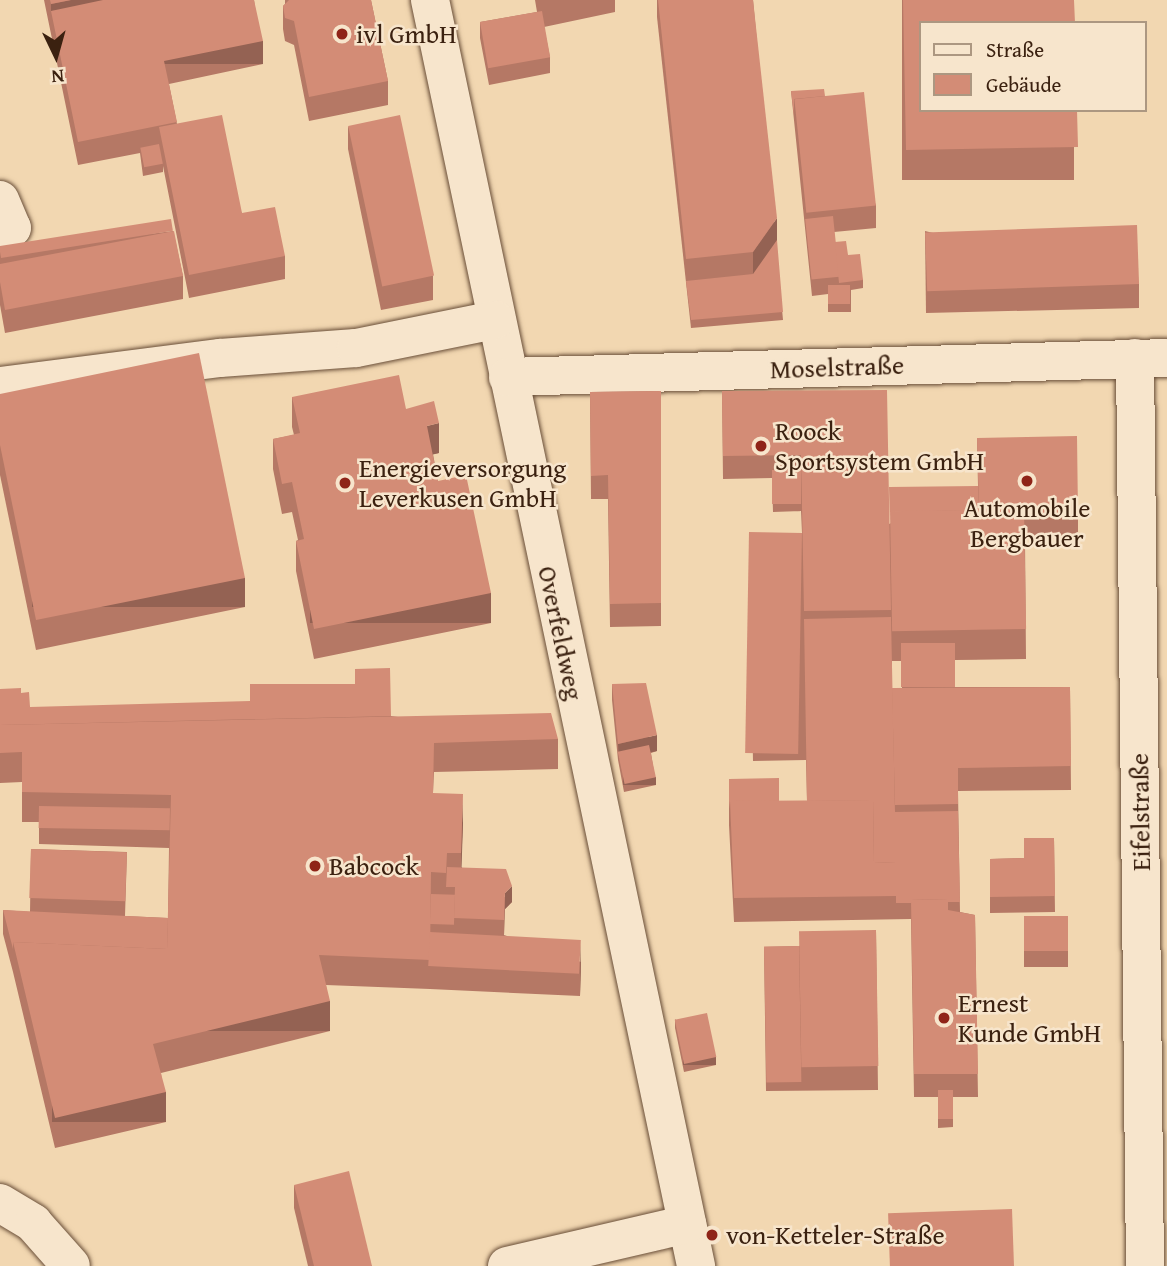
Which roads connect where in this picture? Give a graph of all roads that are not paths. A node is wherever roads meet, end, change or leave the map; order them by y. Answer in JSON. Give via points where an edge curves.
{"nodes":[{"id":1,"x":430,"y":0,"type":"edge"},
{"id":2,"x":0,"y":200,"type":"edge"},
{"id":3,"x":0,"y":238,"type":"edge"},
{"id":4,"x":495,"y":320,"type":"junction"},
{"id":5,"x":1151,"y":358,"type":"edge"},
{"id":6,"x":508,"y":377,"type":"junction"},
{"id":7,"x":0,"y":386,"type":"edge"},
{"id":8,"x":0,"y":1203,"type":"edge"},
{"id":9,"x":687,"y":1224,"type":"junction"},
{"id":10,"x":71,"y":1266,"type":"edge"},
{"id":11,"x":507,"y":1266,"type":"edge"},
{"id":12,"x":696,"y":1266,"type":"edge"},
{"id":13,"x":1145,"y":1266,"type":"edge"}],
"edges":[{"from":1,"to":4,"type":"street","name":"Overfeldweg"},
{"from":2,"to":3,"type":"street","via":[[12,228]]},
{"from":4,"to":6,"type":"street","name":"Overfeldweg"},
{"from":4,"to":7,"type":"street","via":[[356,348],[220,358]]},
{"from":5,"to":6,"type":"street","name":"Moselstraße"},
{"from":5,"to":13,"type":"street","name":"Eifelstraße"},
{"from":6,"to":9,"type":"street","name":"Overfeldweg"},
{"from":8,"to":10,"type":"street","via":[[33,1223]]},
{"from":9,"to":11,"type":"street"},
{"from":9,"to":12,"type":"street","name":"Overfeldweg"}]}
